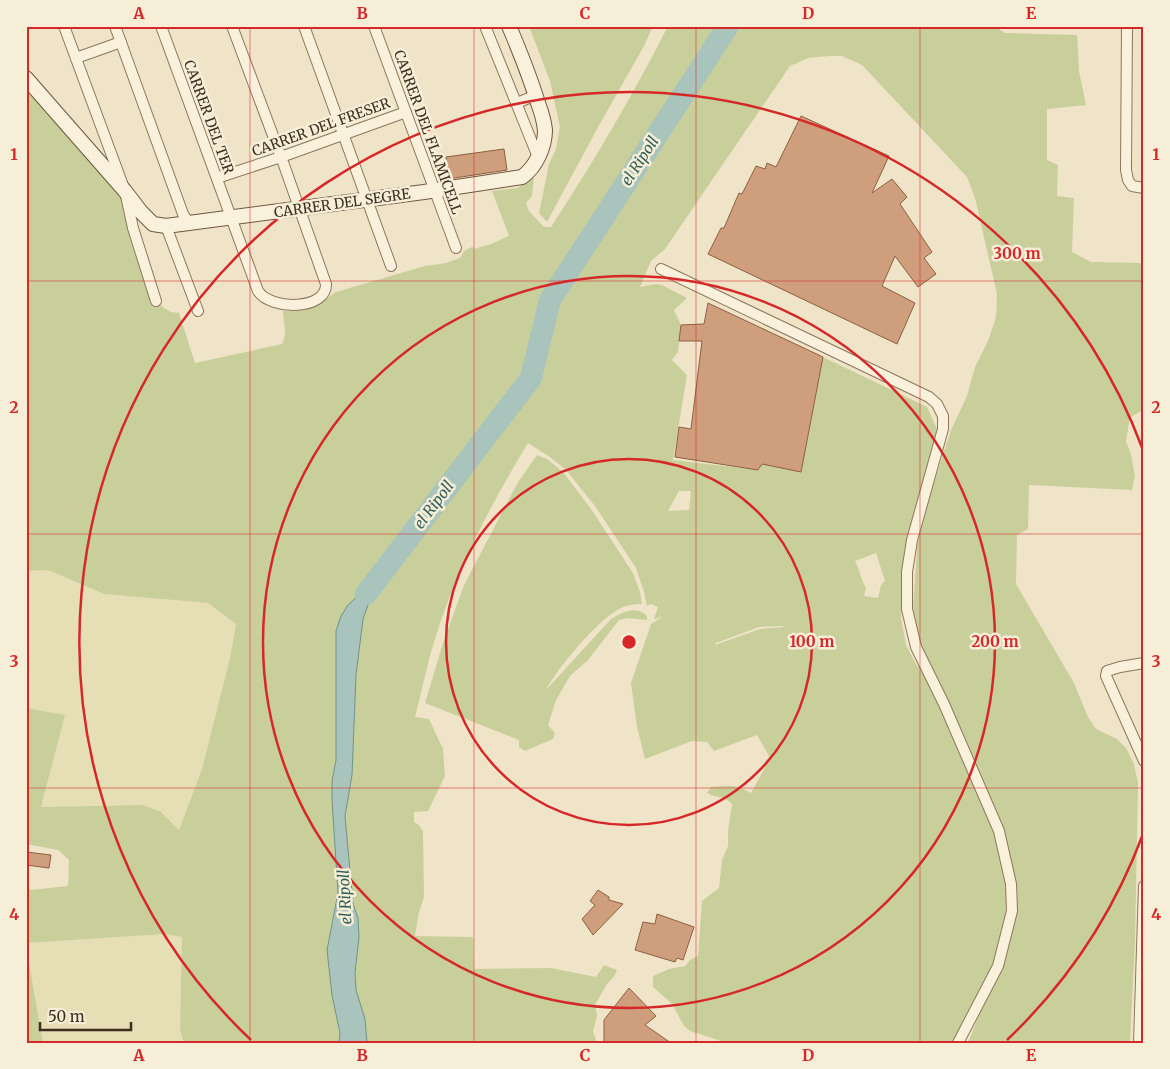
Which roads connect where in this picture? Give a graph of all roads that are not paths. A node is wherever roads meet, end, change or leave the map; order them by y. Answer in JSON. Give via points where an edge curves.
{"nodes":[{"id":1,"x":64,"y":26,"type":"edge"},
{"id":2,"x":115,"y":26,"type":"edge"},
{"id":3,"x":161,"y":26,"type":"edge"},
{"id":4,"x":232,"y":26,"type":"edge"},
{"id":5,"x":304,"y":26,"type":"edge"},
{"id":6,"x":374,"y":26,"type":"edge"},
{"id":7,"x":485,"y":26,"type":"edge"},
{"id":8,"x":510,"y":26,"type":"edge"},
{"id":9,"x":1127,"y":26,"type":"edge"},
{"id":10,"x":121,"y":42,"type":"junction"},
{"id":11,"x":76,"y":58,"type":"junction"},
{"id":12,"x":26,"y":78,"type":"edge"},
{"id":13,"x":536,"y":95,"type":"junction"},
{"id":14,"x":516,"y":103,"type":"junction"},
{"id":15,"x":406,"y":112,"type":"junction"},
{"id":16,"x":343,"y":134,"type":"junction"},
{"id":17,"x":282,"y":157,"type":"junction"},
{"id":18,"x":538,"y":157,"type":"junction"},
{"id":19,"x":217,"y":178,"type":"junction"},
{"id":20,"x":1144,"y":188,"type":"edge"},
{"id":21,"x":434,"y":190,"type":"junction"},
{"id":22,"x":125,"y":191,"type":"junction"},
{"id":23,"x":366,"y":200,"type":"junction"},
{"id":24,"x":300,"y":209,"type":"junction"},
{"id":25,"x":232,"y":217,"type":"junction"},
{"id":26,"x":188,"y":222,"type":"junction"},
{"id":27,"x":166,"y":226,"type":"junction"},
{"id":28,"x":456,"y":248,"type":"dead end"},
{"id":29,"x":391,"y":266,"type":"dead end"},
{"id":30,"x":660,"y":269,"type":"dead end"},
{"id":31,"x":156,"y":301,"type":"dead end"},
{"id":32,"x":198,"y":310,"type":"dead end"},
{"id":33,"x":1144,"y":663,"type":"edge"},
{"id":34,"x":1144,"y":761,"type":"edge"},
{"id":35,"x":1144,"y":886,"type":"edge"},
{"id":36,"x":1142,"y":945,"type":"edge"},
{"id":37,"x":958,"y":1043,"type":"edge"},
{"id":38,"x":1139,"y":1043,"type":"edge"}],
"edges":[{"from":1,"to":11,"type":"street"},
{"from":2,"to":10,"type":"street"},
{"from":3,"to":19,"type":"street","name":"CARRER DEL TER"},
{"from":4,"to":17,"type":"street"},
{"from":5,"to":16,"type":"street"},
{"from":6,"to":15,"type":"street","name":"CARRER DEL FLAMICELL"},
{"from":7,"to":14,"type":"street"},
{"from":8,"to":13,"type":"street"},
{"from":9,"to":20,"type":"street","via":[[1126,170],[1132,186]]},
{"from":10,"to":11,"type":"street"},
{"from":10,"to":26,"type":"street"},
{"from":11,"to":22,"type":"street"},
{"from":12,"to":22,"type":"street"},
{"from":13,"to":14,"type":"street"},
{"from":13,"to":18,"type":"street","via":[[545,128]]},
{"from":14,"to":18,"type":"street"},
{"from":15,"to":16,"type":"street","name":"CARRER DEL FRESER"},
{"from":15,"to":21,"type":"street","name":"CARRER DEL FLAMICELL"},
{"from":16,"to":17,"type":"street","name":"CARRER DEL FRESER"},
{"from":16,"to":23,"type":"street"},
{"from":17,"to":19,"type":"street","name":"CARRER DEL FRESER"},
{"from":17,"to":24,"type":"street"},
{"from":18,"to":21,"type":"street","name":"CARRER DEL SEGRE","via":[[526,174],[517,179]]},
{"from":19,"to":25,"type":"street","name":"CARRER DEL TER"},
{"from":21,"to":23,"type":"street","name":"CARRER DEL SEGRE"},
{"from":21,"to":28,"type":"street","name":"CARRER DEL FLAMICELL"},
{"from":22,"to":27,"type":"street","via":[[153,224]]},
{"from":22,"to":31,"type":"street"},
{"from":23,"to":24,"type":"street","name":"CARRER DEL SEGRE"},
{"from":23,"to":29,"type":"street"},
{"from":24,"to":25,"type":"street","name":"CARRER DEL SEGRE"},
{"from":24,"to":25,"type":"street","name":"CARRER DEL TER","via":[[326,289],[313,301],[294,305],[280,305],[261,296]]},
{"from":25,"to":26,"type":"street","name":"CARRER DEL SEGRE"},
{"from":26,"to":27,"type":"street","name":"CARRER DEL SEGRE"},
{"from":27,"to":32,"type":"street"},
{"from":30,"to":37,"type":"street","via":[[929,397],[937,404],[942,416],[944,429],[912,540],[907,572],[907,609],[916,647],[999,831],[1011,884],[1012,911],[998,966]]},
{"from":33,"to":34,"type":"street","via":[[1107,671],[1106,676]]},
{"from":35,"to":36,"type":"street"},
{"from":36,"to":38,"type":"street"}]}
